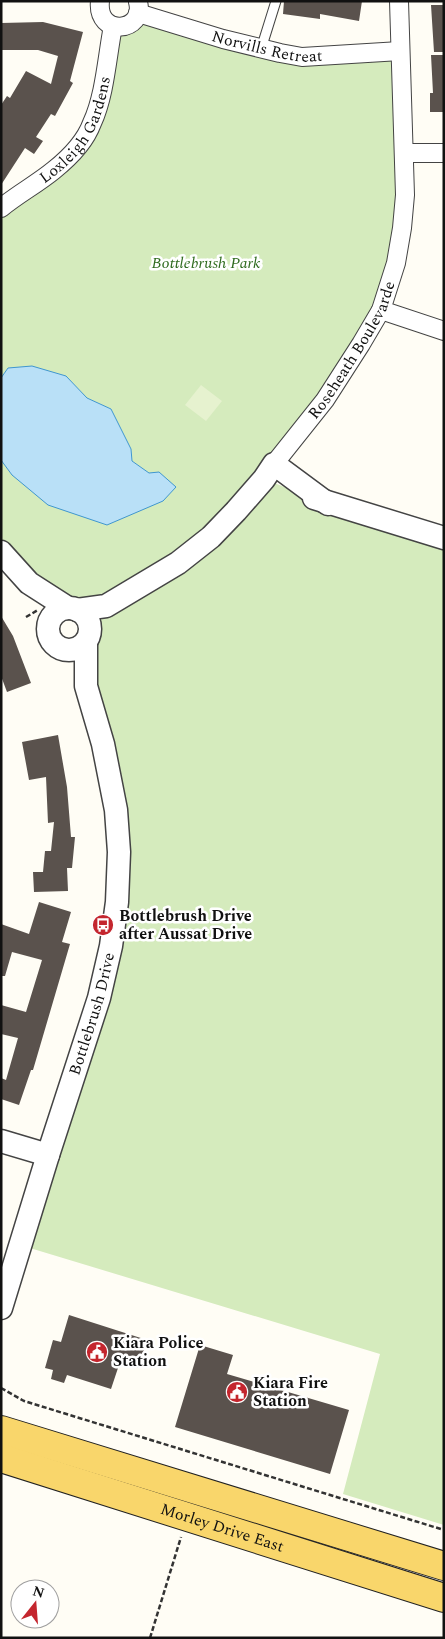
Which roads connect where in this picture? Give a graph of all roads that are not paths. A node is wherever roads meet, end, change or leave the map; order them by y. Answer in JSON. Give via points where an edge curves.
{"nodes":[{"id":1,"x":100,"y":1,"type":"edge"},
{"id":2,"x":276,"y":1,"type":"edge"},
{"id":3,"x":399,"y":1,"type":"edge"},
{"id":4,"x":138,"y":7,"type":"edge"},
{"id":5,"x":113,"y":26,"type":"junction"},
{"id":6,"x":261,"y":49,"type":"junction"},
{"id":7,"x":400,"y":51,"type":"junction"},
{"id":8,"x":404,"y":152,"type":"junction"},
{"id":9,"x":444,"y":153,"type":"edge"},
{"id":10,"x":1,"y":208,"type":"edge"},
{"id":11,"x":381,"y":310,"type":"junction"},
{"id":12,"x":444,"y":331,"type":"edge"},
{"id":13,"x":269,"y":472,"type":"junction"},
{"id":14,"x":444,"y":538,"type":"edge"},
{"id":15,"x":1,"y":552,"type":"edge"},
{"id":16,"x":29,"y":583,"type":"junction"},
{"id":17,"x":106,"y":606,"type":"junction"},
{"id":18,"x":73,"y":609,"type":"junction"},
{"id":19,"x":48,"y":624,"type":"junction"},
{"id":20,"x":88,"y":635,"type":"junction"},
{"id":21,"x":58,"y":647,"type":"junction"},
{"id":22,"x":86,"y":686,"type":"junction"},
{"id":23,"x":1,"y":1141,"type":"edge"},
{"id":24,"x":48,"y":1155,"type":"junction"},
{"id":25,"x":1,"y":1308,"type":"edge"},
{"id":26,"x":1,"y":1430,"type":"edge"},
{"id":27,"x":1,"y":1453,"type":"edge"},
{"id":28,"x":1,"y":1458,"type":"edge"},
{"id":29,"x":32,"y":1467,"type":"junction"},
{"id":30,"x":130,"y":1470,"type":"junction"},
{"id":31,"x":159,"y":1508,"type":"junction"},
{"id":32,"x":317,"y":1527,"type":"junction"},
{"id":33,"x":338,"y":1565,"type":"junction"},
{"id":34,"x":444,"y":1566,"type":"edge"},
{"id":35,"x":444,"y":1598,"type":"edge"}],
"edges":[{"from":1,"to":5,"type":"street","via":[[101,16]]},
{"from":2,"to":6,"type":"lane"},
{"from":3,"to":7,"type":"street","name":"Roseheath Boulevarde"},
{"from":4,"to":5,"type":"street","via":[[135,20],[121,27]]},
{"from":4,"to":6,"type":"street","name":"Norvills Retreat"},
{"from":5,"to":10,"type":"street","name":"Loxleigh Gardens","via":[[101,95],[84,138],[53,170]]},
{"from":6,"to":7,"type":"street","name":"Norvills Retreat","via":[[302,57]]},
{"from":7,"to":8,"type":"street","name":"Roseheath Boulevarde"},
{"from":8,"to":9,"type":"street"},
{"from":8,"to":11,"type":"street","name":"Roseheath Boulevarde","via":[[402,228],[396,263]]},
{"from":11,"to":12,"type":"street"},
{"from":11,"to":13,"type":"street","name":"Roseheath Boulevarde","via":[[325,400]]},
{"from":13,"to":14,"type":"street","via":[[328,504]]},
{"from":13,"to":17,"type":"street","name":"Roseheath Boulevarde","via":[[211,537],[178,563]]},
{"from":15,"to":16,"type":"street"},
{"from":16,"to":18,"type":"street"},
{"from":16,"to":19,"type":"street"},
{"from":17,"to":18,"type":"street","name":"Roseheath Boulevarde"},
{"from":17,"to":20,"type":"street","name":"Roseheath Boulevarde"},
{"from":18,"to":19,"type":"street","via":[[58,611]]},
{"from":18,"to":20,"type":"street","via":[[85,615]]},
{"from":19,"to":21,"type":"street","via":[[50,638]]},
{"from":20,"to":21,"type":"street","via":[[82,646],[73,650]]},
{"from":20,"to":22,"type":"street","name":"Bottlebrush Drive"},
{"from":21,"to":22,"type":"street","name":"Bottlebrush Drive"},
{"from":22,"to":24,"type":"street","name":"Bottlebrush Drive","via":[[103,744],[116,810],[119,852],[117,902],[99,998]]},
{"from":23,"to":24,"type":"street"},
{"from":24,"to":25,"type":"street","name":"Bottlebrush Drive"},
{"from":26,"to":30,"type":"main road","name":"Morley Drive East"},
{"from":27,"to":29,"type":"street"},
{"from":28,"to":29,"type":"main road","name":"Morley Drive East"},
{"from":29,"to":31,"type":"main road","name":"Morley Drive East"},
{"from":30,"to":31,"type":"main road","via":[[130,1488]]},
{"from":30,"to":32,"type":"main road","name":"Morley Drive East"},
{"from":31,"to":33,"type":"main road","name":"Morley Drive East"},
{"from":32,"to":33,"type":"main road","via":[[321,1551]]},
{"from":32,"to":34,"type":"main road","name":"Morley Drive East"},
{"from":33,"to":35,"type":"main road","name":"Morley Drive East"}]}
